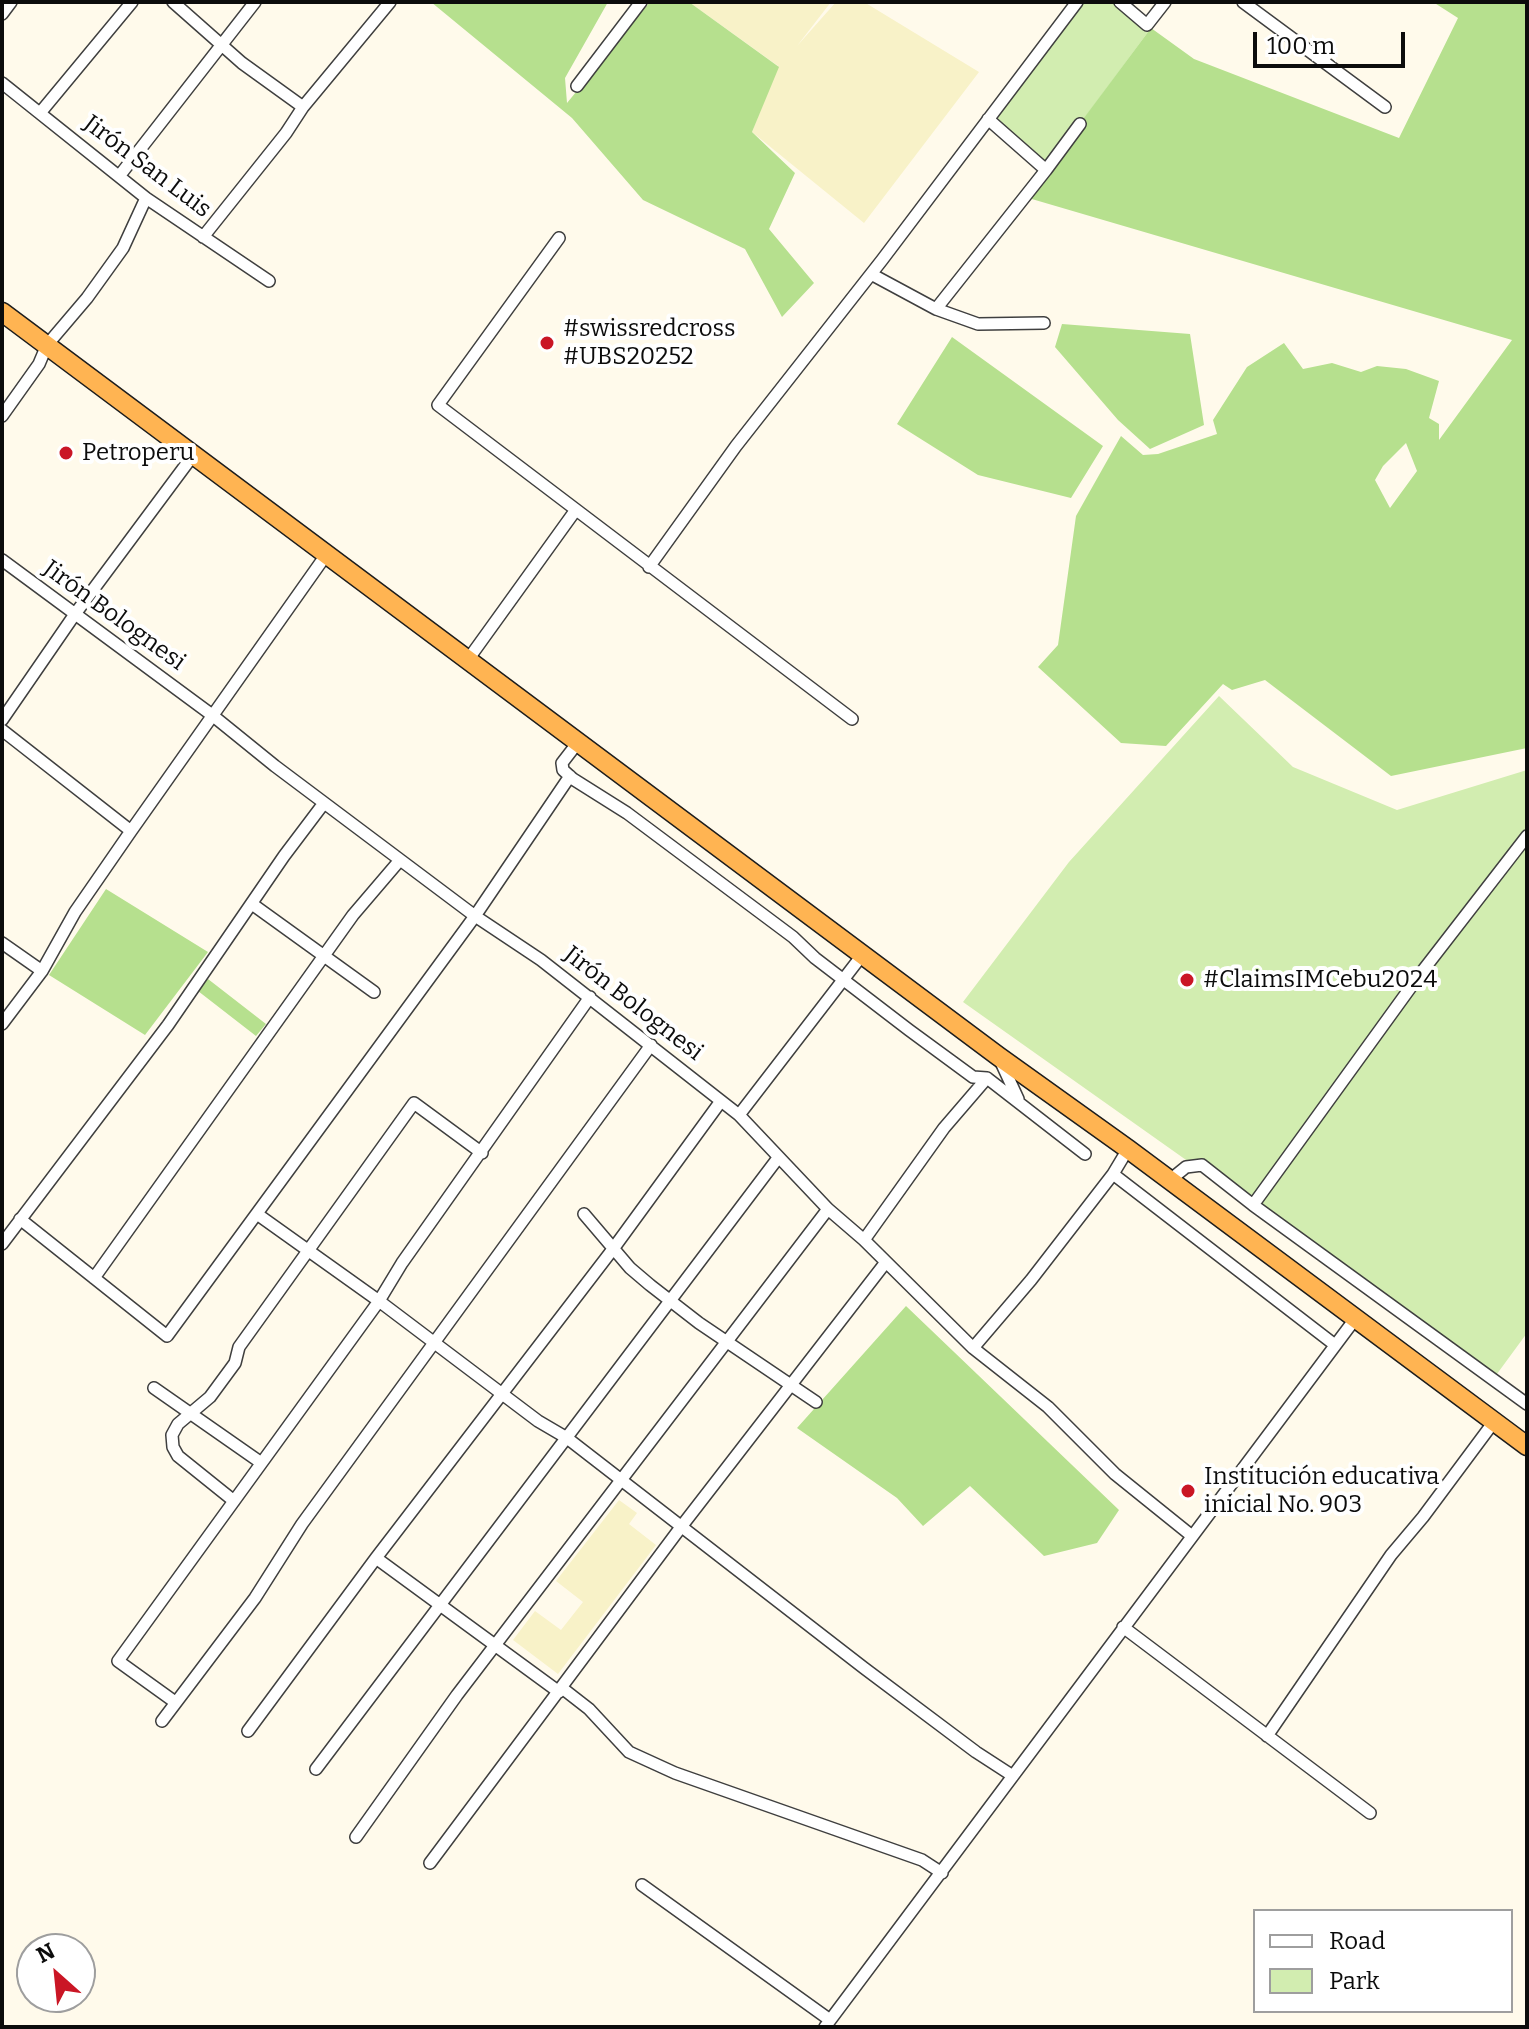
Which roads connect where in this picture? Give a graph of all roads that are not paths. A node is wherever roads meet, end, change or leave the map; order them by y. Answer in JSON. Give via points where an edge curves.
{"nodes":[{"id":1,"x":11,"y":2,"type":"edge"},
{"id":2,"x":132,"y":2,"type":"edge"},
{"id":3,"x":173,"y":2,"type":"edge"},
{"id":4,"x":255,"y":2,"type":"edge"},
{"id":5,"x":390,"y":2,"type":"edge"},
{"id":6,"x":641,"y":2,"type":"edge"},
{"id":7,"x":1077,"y":2,"type":"edge"},
{"id":8,"x":1120,"y":2,"type":"edge"},
{"id":9,"x":1165,"y":2,"type":"edge"},
{"id":10,"x":1243,"y":2,"type":"edge"},
{"id":11,"x":2,"y":14,"type":"edge"},
{"id":12,"x":221,"y":43,"type":"junction"},
{"id":13,"x":2,"y":83,"type":"edge"},
{"id":14,"x":577,"y":86,"type":"dead end"},
{"id":15,"x":303,"y":107,"type":"junction"},
{"id":16,"x":1385,"y":107,"type":"dead end"},
{"id":17,"x":40,"y":113,"type":"junction"},
{"id":18,"x":988,"y":119,"type":"junction"},
{"id":19,"x":1080,"y":124,"type":"dead end"},
{"id":20,"x":1046,"y":170,"type":"junction"},
{"id":21,"x":120,"y":175,"type":"junction"},
{"id":22,"x":146,"y":198,"type":"junction"},
{"id":23,"x":203,"y":237,"type":"junction"},
{"id":24,"x":559,"y":238,"type":"dead end"},
{"id":25,"x":871,"y":274,"type":"junction"},
{"id":26,"x":269,"y":281,"type":"dead end"},
{"id":27,"x":936,"y":309,"type":"junction"},
{"id":28,"x":2,"y":312,"type":"edge"},
{"id":29,"x":1044,"y":323,"type":"dead end"},
{"id":30,"x":47,"y":345,"type":"junction"},
{"id":31,"x":2,"y":416,"type":"edge"},
{"id":32,"x":194,"y":454,"type":"junction"},
{"id":33,"x":575,"y":511,"type":"junction"},
{"id":34,"x":326,"y":555,"type":"junction"},
{"id":35,"x":2,"y":560,"type":"edge"},
{"id":36,"x":649,"y":567,"type":"junction"},
{"id":37,"x":75,"y":614,"type":"junction"},
{"id":38,"x":467,"y":661,"type":"junction"},
{"id":39,"x":212,"y":715,"type":"junction"},
{"id":40,"x":852,"y":719,"type":"dead end"},
{"id":41,"x":2,"y":720,"type":"edge"},
{"id":42,"x":2,"y":730,"type":"edge"},
{"id":43,"x":579,"y":741,"type":"junction"},
{"id":44,"x":570,"y":776,"type":"junction"},
{"id":45,"x":324,"y":803,"type":"junction"},
{"id":46,"x":131,"y":831,"type":"junction"},
{"id":47,"x":1527,"y":836,"type":"edge"},
{"id":48,"x":400,"y":860,"type":"junction"},
{"id":49,"x":252,"y":904,"type":"junction"},
{"id":50,"x":475,"y":916,"type":"junction"},
{"id":51,"x":2,"y":943,"type":"edge"},
{"id":52,"x":863,"y":954,"type":"junction"},
{"id":53,"x":323,"y":956,"type":"junction"},
{"id":54,"x":42,"y":971,"type":"junction"},
{"id":55,"x":845,"y":979,"type":"junction"},
{"id":56,"x":374,"y":992,"type":"dead end"},
{"id":57,"x":590,"y":997,"type":"junction"},
{"id":58,"x":2,"y":1024,"type":"edge"},
{"id":59,"x":651,"y":1045,"type":"junction"},
{"id":60,"x":998,"y":1056,"type":"junction"},
{"id":61,"x":987,"y":1078,"type":"junction"},
{"id":62,"x":721,"y":1101,"type":"junction"},
{"id":63,"x":1020,"y":1102,"type":"junction"},
{"id":64,"x":739,"y":1115,"type":"junction"},
{"id":65,"x":1128,"y":1149,"type":"junction"},
{"id":66,"x":482,"y":1153,"type":"junction"},
{"id":67,"x":1085,"y":1154,"type":"dead end"},
{"id":68,"x":778,"y":1158,"type":"junction"},
{"id":69,"x":1113,"y":1174,"type":"junction"},
{"id":70,"x":1170,"y":1180,"type":"junction"},
{"id":71,"x":1253,"y":1205,"type":"junction"},
{"id":72,"x":828,"y":1209,"type":"junction"},
{"id":73,"x":257,"y":1214,"type":"junction"},
{"id":74,"x":584,"y":1214,"type":"dead end"},
{"id":75,"x":20,"y":1219,"type":"junction"},
{"id":76,"x":864,"y":1240,"type":"junction"},
{"id":77,"x":2,"y":1244,"type":"edge"},
{"id":78,"x":613,"y":1249,"type":"junction"},
{"id":79,"x":309,"y":1252,"type":"junction"},
{"id":80,"x":886,"y":1262,"type":"junction"},
{"id":81,"x":94,"y":1278,"type":"junction"},
{"id":82,"x":671,"y":1300,"type":"junction"},
{"id":83,"x":379,"y":1301,"type":"junction"},
{"id":84,"x":1355,"y":1319,"type":"junction"},
{"id":85,"x":728,"y":1341,"type":"junction"},
{"id":86,"x":435,"y":1343,"type":"junction"},
{"id":87,"x":1335,"y":1345,"type":"junction"},
{"id":88,"x":973,"y":1348,"type":"junction"},
{"id":89,"x":790,"y":1384,"type":"junction"},
{"id":90,"x":154,"y":1388,"type":"dead end"},
{"id":91,"x":503,"y":1394,"type":"junction"},
{"id":92,"x":816,"y":1402,"type":"dead end"},
{"id":93,"x":1527,"y":1404,"type":"edge"},
{"id":94,"x":190,"y":1414,"type":"junction"},
{"id":95,"x":1493,"y":1423,"type":"junction"},
{"id":96,"x":567,"y":1438,"type":"junction"},
{"id":97,"x":1527,"y":1446,"type":"edge"},
{"id":98,"x":260,"y":1462,"type":"junction"},
{"id":99,"x":621,"y":1480,"type":"junction"},
{"id":100,"x":234,"y":1501,"type":"junction"},
{"id":101,"x":681,"y":1527,"type":"junction"},
{"id":102,"x":1192,"y":1536,"type":"junction"},
{"id":103,"x":376,"y":1558,"type":"junction"},
{"id":104,"x":438,"y":1604,"type":"junction"},
{"id":105,"x":1123,"y":1627,"type":"junction"},
{"id":106,"x":495,"y":1647,"type":"junction"},
{"id":107,"x":560,"y":1690,"type":"junction"},
{"id":108,"x":175,"y":1702,"type":"junction"},
{"id":109,"x":162,"y":1721,"type":"dead end"},
{"id":110,"x":248,"y":1731,"type":"dead end"},
{"id":111,"x":1267,"y":1736,"type":"junction"},
{"id":112,"x":316,"y":1769,"type":"dead end"},
{"id":113,"x":1013,"y":1776,"type":"junction"},
{"id":114,"x":1370,"y":1813,"type":"dead end"},
{"id":115,"x":356,"y":1837,"type":"dead end"},
{"id":116,"x":430,"y":1863,"type":"dead end"},
{"id":117,"x":942,"y":1873,"type":"junction"},
{"id":118,"x":642,"y":1885,"type":"dead end"},
{"id":119,"x":827,"y":2024,"type":"edge"}],
"edges":[{"from":1,"to":11,"type":"street"},
{"from":2,"to":17,"type":"street"},
{"from":3,"to":12,"type":"street"},
{"from":4,"to":12,"type":"street"},
{"from":5,"to":15,"type":"street"},
{"from":6,"to":14,"type":"street"},
{"from":7,"to":18,"type":"street"},
{"from":8,"to":9,"type":"street","via":[[1147,25]]},
{"from":10,"to":16,"type":"street"},
{"from":12,"to":15,"type":"street"},
{"from":12,"to":21,"type":"street"},
{"from":13,"to":17,"type":"street","name":"Jirón San Luis"},
{"from":15,"to":23,"type":"street"},
{"from":17,"to":21,"type":"street","name":"Jirón San Luis"},
{"from":18,"to":20,"type":"street"},
{"from":18,"to":25,"type":"street"},
{"from":19,"to":20,"type":"street"},
{"from":20,"to":27,"type":"street"},
{"from":21,"to":22,"type":"street","name":"Jirón San Luis"},
{"from":22,"to":23,"type":"street","name":"Jirón San Luis"},
{"from":22,"to":30,"type":"street","via":[[123,248]]},
{"from":23,"to":26,"type":"street","name":"Jirón San Luis"},
{"from":24,"to":33,"type":"street","via":[[438,405]]},
{"from":25,"to":27,"type":"street"},
{"from":25,"to":36,"type":"street"},
{"from":27,"to":29,"type":"street","via":[[978,324]]},
{"from":28,"to":30,"type":"highway"},
{"from":30,"to":31,"type":"street"},
{"from":30,"to":32,"type":"highway"},
{"from":32,"to":34,"type":"highway"},
{"from":32,"to":37,"type":"street"},
{"from":33,"to":36,"type":"street"},
{"from":33,"to":38,"type":"street"},
{"from":34,"to":38,"type":"highway"},
{"from":34,"to":39,"type":"street"},
{"from":35,"to":37,"type":"street","name":"Jirón Bolognesi"},
{"from":36,"to":40,"type":"street"},
{"from":37,"to":39,"type":"street","name":"Jirón Bolognesi"},
{"from":37,"to":41,"type":"street"},
{"from":38,"to":43,"type":"highway"},
{"from":39,"to":45,"type":"street","name":"Jirón Bolognesi"},
{"from":39,"to":46,"type":"street"},
{"from":42,"to":46,"type":"street"},
{"from":43,"to":44,"type":"street","via":[[562,763]]},
{"from":43,"to":52,"type":"highway"},
{"from":44,"to":50,"type":"street"},
{"from":44,"to":55,"type":"street","via":[[627,813]]},
{"from":45,"to":48,"type":"street","name":"Jirón Bolognesi"},
{"from":45,"to":49,"type":"street"},
{"from":46,"to":54,"type":"street"},
{"from":47,"to":71,"type":"street"},
{"from":48,"to":50,"type":"street","name":"Jirón Bolognesi"},
{"from":48,"to":53,"type":"street"},
{"from":49,"to":53,"type":"street"},
{"from":49,"to":75,"type":"street","via":[[168,1025]]},
{"from":50,"to":57,"type":"street","name":"Jirón Bolognesi"},
{"from":50,"to":73,"type":"street"},
{"from":51,"to":54,"type":"street"},
{"from":52,"to":55,"type":"street"},
{"from":52,"to":60,"type":"highway"},
{"from":53,"to":56,"type":"street"},
{"from":53,"to":81,"type":"street"},
{"from":54,"to":58,"type":"street"},
{"from":55,"to":61,"type":"street","via":[[973,1077]]},
{"from":55,"to":64,"type":"street"},
{"from":57,"to":59,"type":"street","name":"Jirón Bolognesi"},
{"from":57,"to":66,"type":"street"},
{"from":59,"to":62,"type":"street","name":"Jirón Bolognesi"},
{"from":59,"to":86,"type":"street"},
{"from":60,"to":63,"type":"street"},
{"from":60,"to":65,"type":"highway"},
{"from":61,"to":63,"type":"street"},
{"from":61,"to":76,"type":"street","via":[[944,1128]]},
{"from":62,"to":64,"type":"street","name":"Jirón Bolognesi"},
{"from":62,"to":78,"type":"street"},
{"from":63,"to":67,"type":"street"},
{"from":64,"to":68,"type":"street","name":"Jirón Bolognesi"},
{"from":65,"to":69,"type":"street"},
{"from":65,"to":70,"type":"highway"},
{"from":66,"to":79,"type":"street","via":[[414,1103]]},
{"from":66,"to":83,"type":"street"},
{"from":68,"to":72,"type":"street","name":"Jirón Bolognesi"},
{"from":68,"to":82,"type":"street"},
{"from":69,"to":87,"type":"street"},
{"from":69,"to":88,"type":"street"},
{"from":70,"to":71,"type":"street","via":[[1186,1167],[1202,1165]]},
{"from":70,"to":84,"type":"highway"},
{"from":71,"to":93,"type":"street"},
{"from":72,"to":76,"type":"street","name":"Jirón Bolognesi"},
{"from":72,"to":85,"type":"street"},
{"from":73,"to":79,"type":"street"},
{"from":73,"to":81,"type":"street","via":[[167,1336]]},
{"from":74,"to":78,"type":"street"},
{"from":75,"to":77,"type":"street"},
{"from":75,"to":81,"type":"street"},
{"from":76,"to":80,"type":"street","name":"Jirón Bolognesi"},
{"from":78,"to":82,"type":"street"},
{"from":78,"to":91,"type":"street"},
{"from":79,"to":83,"type":"street"},
{"from":79,"to":94,"type":"street","via":[[239,1347],[235,1363]]},
{"from":80,"to":88,"type":"street","name":"Jirón Bolognesi"},
{"from":80,"to":89,"type":"street"},
{"from":82,"to":85,"type":"street"},
{"from":82,"to":96,"type":"street"},
{"from":83,"to":86,"type":"street"},
{"from":83,"to":98,"type":"street"},
{"from":84,"to":87,"type":"street"},
{"from":84,"to":95,"type":"highway"},
{"from":85,"to":89,"type":"street"},
{"from":85,"to":99,"type":"street"},
{"from":86,"to":91,"type":"street"},
{"from":86,"to":108,"type":"street"},
{"from":87,"to":102,"type":"street"},
{"from":88,"to":102,"type":"street","name":"Jirón Bolognesi","via":[[1048,1407],[1115,1474]]},
{"from":89,"to":92,"type":"street"},
{"from":89,"to":101,"type":"street"},
{"from":90,"to":94,"type":"street"},
{"from":91,"to":96,"type":"street"},
{"from":91,"to":103,"type":"street"},
{"from":94,"to":98,"type":"street"},
{"from":94,"to":100,"type":"street","via":[[172,1435],[173,1447],[184,1463]]},
{"from":95,"to":97,"type":"highway"},
{"from":95,"to":111,"type":"street","via":[[1391,1555]]},
{"from":96,"to":99,"type":"street"},
{"from":96,"to":104,"type":"street"},
{"from":98,"to":100,"type":"street"},
{"from":99,"to":101,"type":"street"},
{"from":99,"to":106,"type":"street"},
{"from":100,"to":108,"type":"street","via":[[118,1661]]},
{"from":101,"to":107,"type":"street"},
{"from":101,"to":113,"type":"street"},
{"from":102,"to":105,"type":"street"},
{"from":103,"to":104,"type":"street"},
{"from":103,"to":110,"type":"street"},
{"from":104,"to":106,"type":"street"},
{"from":104,"to":112,"type":"street"},
{"from":105,"to":111,"type":"street"},
{"from":105,"to":113,"type":"street"},
{"from":106,"to":107,"type":"street"},
{"from":106,"to":115,"type":"street"},
{"from":107,"to":116,"type":"street"},
{"from":107,"to":117,"type":"street","via":[[589,1709],[629,1752],[922,1860]]},
{"from":108,"to":109,"type":"street"},
{"from":111,"to":114,"type":"street"},
{"from":113,"to":117,"type":"street"},
{"from":117,"to":119,"type":"street"},
{"from":118,"to":119,"type":"street"}]}
